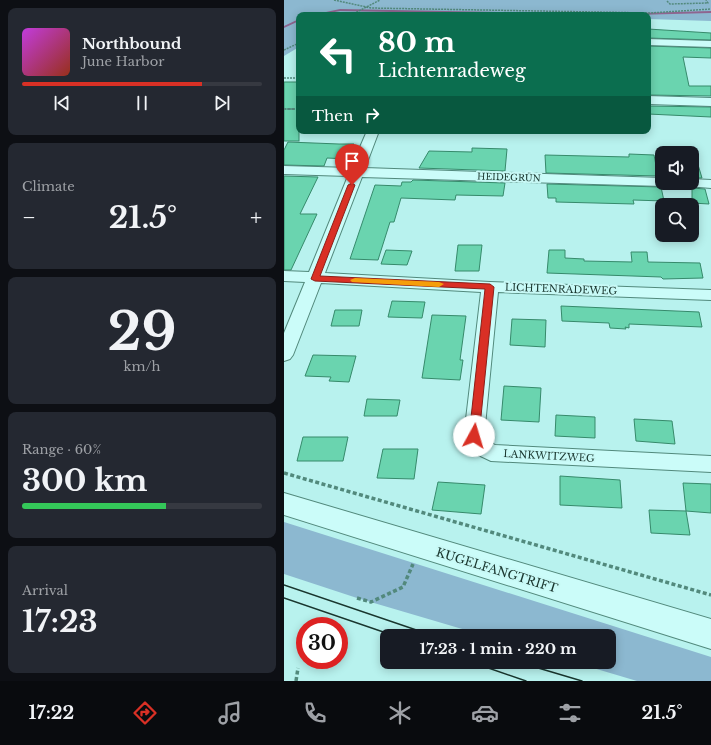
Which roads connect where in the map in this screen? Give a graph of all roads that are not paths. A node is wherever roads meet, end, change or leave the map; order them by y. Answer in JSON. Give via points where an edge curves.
{"nodes":[{"id":1,"x":651,"y":42,"type":"edge"},
{"id":2,"x":711,"y":44,"type":"edge"},
{"id":3,"x":651,"y":100,"type":"edge"},
{"id":4,"x":711,"y":102,"type":"edge"},
{"id":5,"x":372,"y":134,"type":"edge"},
{"id":6,"x":284,"y":170,"type":"edge"},
{"id":7,"x":357,"y":172,"type":"junction"},
{"id":8,"x":655,"y":182,"type":"edge"},
{"id":9,"x":699,"y":183,"type":"edge"},
{"id":10,"x":711,"y":184,"type":"edge"},
{"id":11,"x":284,"y":276,"type":"edge"},
{"id":12,"x":315,"y":279,"type":"junction"},
{"id":13,"x":490,"y":287,"type":"junction"},
{"id":14,"x":711,"y":295,"type":"edge"},
{"id":15,"x":284,"y":355,"type":"edge"},
{"id":16,"x":711,"y":464,"type":"edge"},
{"id":17,"x":284,"y":504,"type":"edge"},
{"id":18,"x":711,"y":634,"type":"edge"}],
"edges":[{"from":1,"to":2,"type":"street"},
{"from":3,"to":4,"type":"street"},
{"from":5,"to":7,"type":"street"},
{"from":6,"to":7,"type":"street","name":"HEIDEGRÜN"},
{"from":7,"to":8,"type":"street","name":"HEIDEGRÜN"},
{"from":7,"to":12,"type":"street"},
{"from":9,"to":10,"type":"street"},
{"from":11,"to":12,"type":"street","name":"LICHTENRADEWEG"},
{"from":12,"to":13,"type":"street","name":"LICHTENRADEWEG"},
{"from":12,"to":15,"type":"street"},
{"from":13,"to":14,"type":"street","name":"LICHTENRADEWEG"},
{"from":13,"to":16,"type":"street","name":"LANKWITZWEG","via":[[474,436],[479,446],[491,453]]},
{"from":17,"to":18,"type":"street","name":"KUGELFANGTRIFT"}]}
